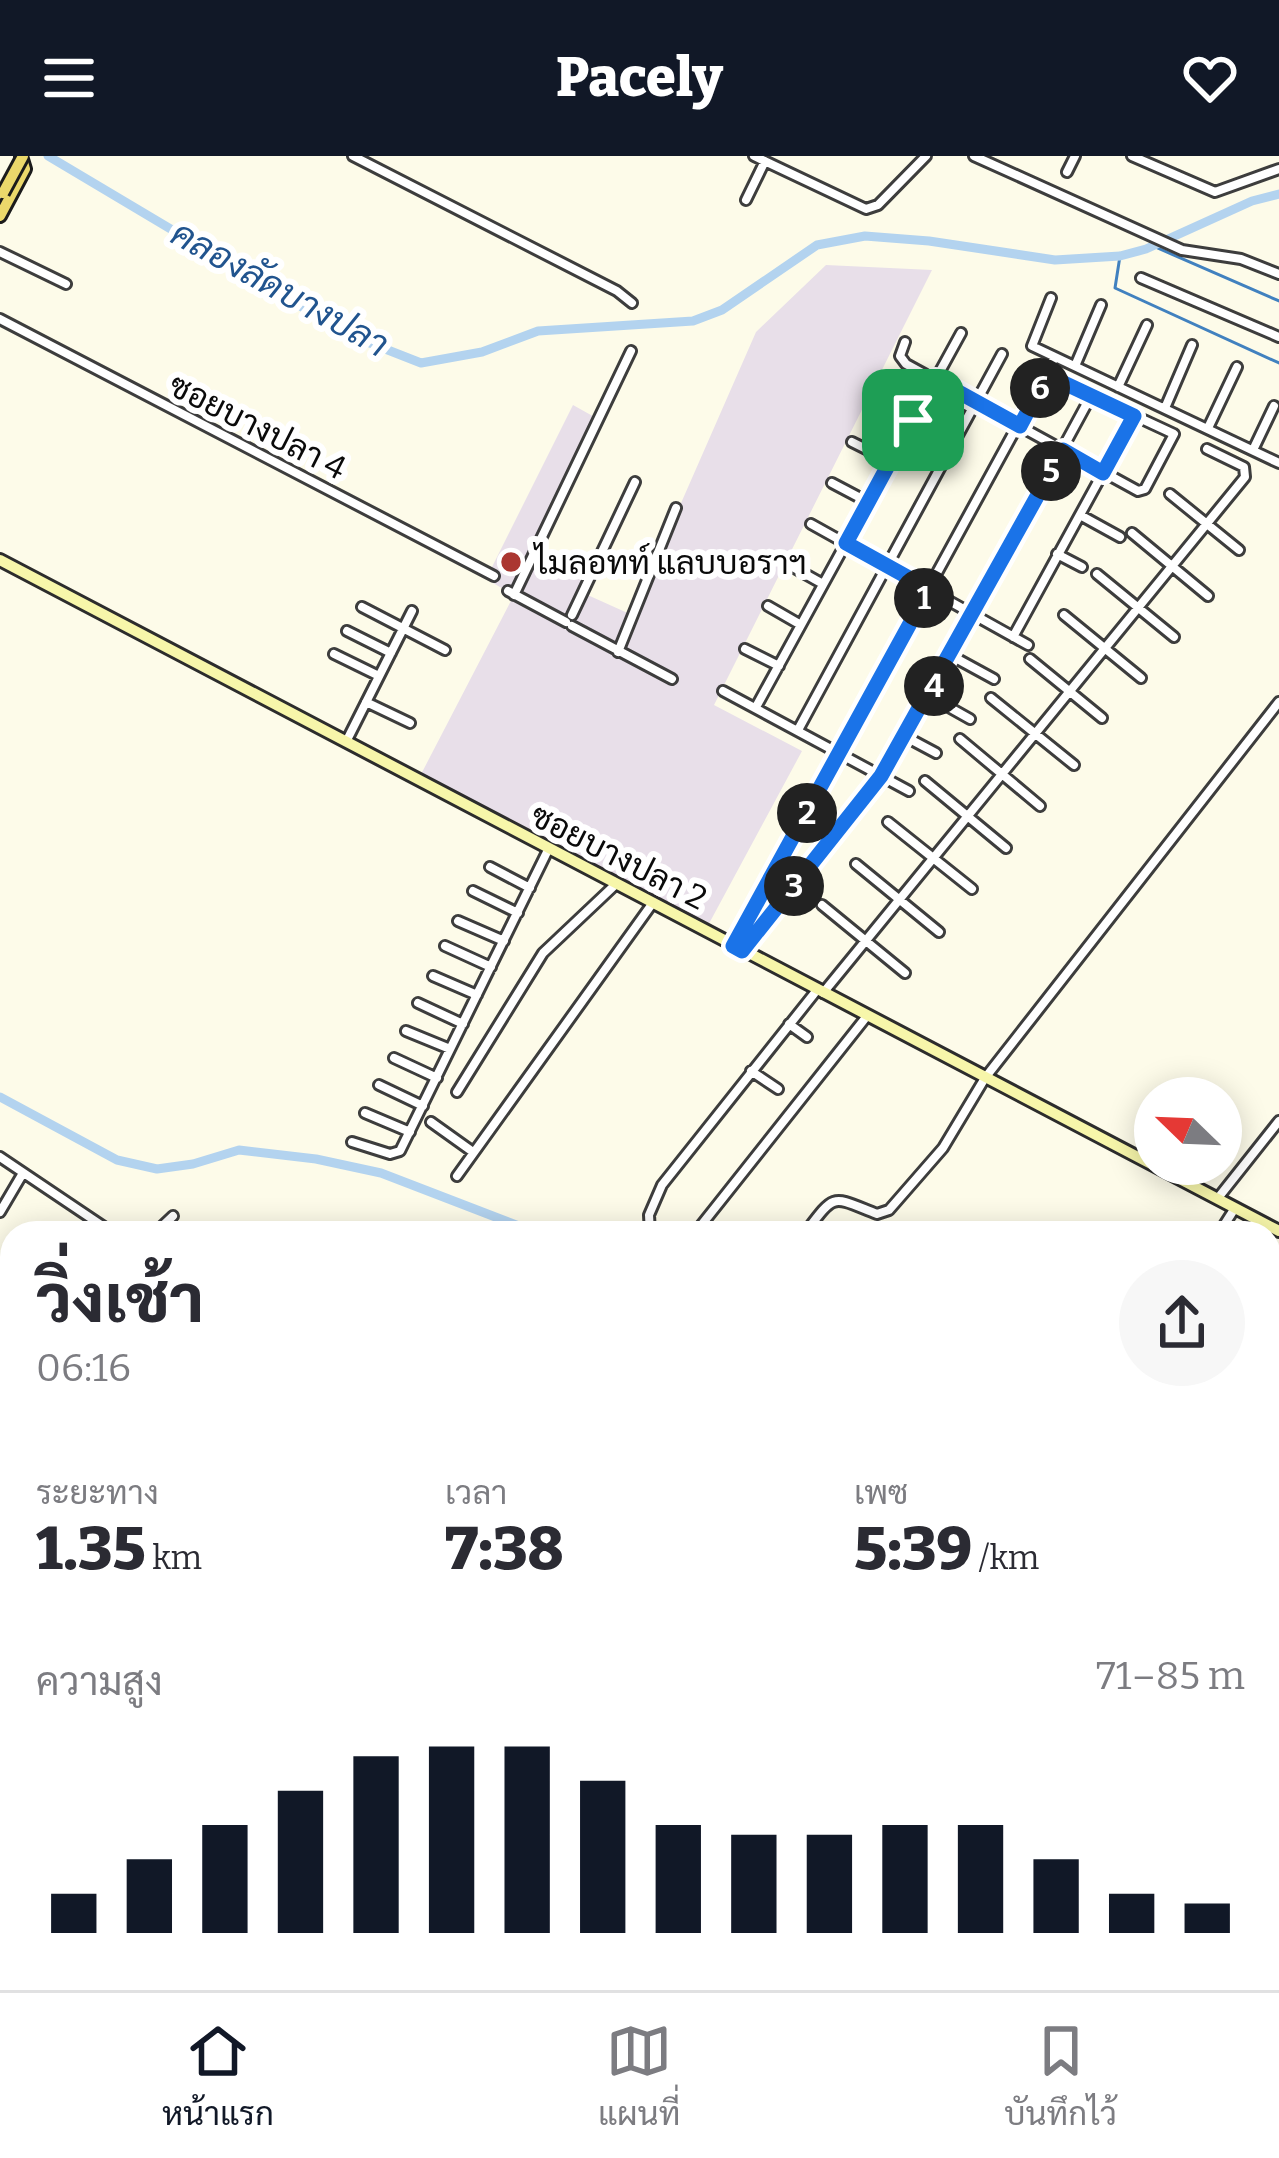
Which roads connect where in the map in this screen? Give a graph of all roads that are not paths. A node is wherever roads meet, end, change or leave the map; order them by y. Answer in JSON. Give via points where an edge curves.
{"nodes":[{"id":1,"x":22,"y":156,"type":"edge"},
{"id":2,"x":353,"y":156,"type":"edge"},
{"id":3,"x":754,"y":156,"type":"edge"},
{"id":4,"x":926,"y":156,"type":"edge"},
{"id":5,"x":974,"y":156,"type":"edge"},
{"id":6,"x":1075,"y":156,"type":"edge"},
{"id":7,"x":1132,"y":156,"type":"edge"},
{"id":8,"x":765,"y":161,"type":"junction"},
{"id":9,"x":1279,"y":169,"type":"edge"},
{"id":10,"x":1067,"y":172,"type":"dead end"},
{"id":11,"x":1,"y":195,"type":"edge"},
{"id":12,"x":746,"y":200,"type":"dead end"},
{"id":13,"x":0,"y":216,"type":"edge"},
{"id":14,"x":0,"y":252,"type":"edge"},
{"id":15,"x":1279,"y":274,"type":"edge"},
{"id":16,"x":1141,"y":278,"type":"dead end"},
{"id":17,"x":66,"y":284,"type":"dead end"},
{"id":18,"x":1051,"y":298,"type":"dead end"},
{"id":19,"x":632,"y":303,"type":"dead end"},
{"id":20,"x":1101,"y":305,"type":"dead end"},
{"id":21,"x":0,"y":319,"type":"edge"},
{"id":22,"x":1147,"y":325,"type":"dead end"},
{"id":23,"x":961,"y":333,"type":"dead end"},
{"id":24,"x":1279,"y":337,"type":"edge"},
{"id":25,"x":905,"y":342,"type":"dead end"},
{"id":26,"x":1192,"y":345,"type":"dead end"},
{"id":27,"x":631,"y":351,"type":"dead end"},
{"id":28,"x":1002,"y":354,"type":"dead end"},
{"id":29,"x":1055,"y":357,"type":"junction"},
{"id":30,"x":1075,"y":366,"type":"junction"},
{"id":31,"x":1237,"y":368,"type":"dead end"},
{"id":32,"x":1047,"y":375,"type":"junction"},
{"id":33,"x":935,"y":379,"type":"junction"},
{"id":34,"x":1118,"y":387,"type":"junction"},
{"id":35,"x":1091,"y":396,"type":"junction"},
{"id":36,"x":875,"y":400,"type":"dead end"},
{"id":37,"x":976,"y":402,"type":"junction"},
{"id":38,"x":1274,"y":406,"type":"dead end"},
{"id":39,"x":1165,"y":408,"type":"junction"},
{"id":40,"x":1134,"y":416,"type":"junction"},
{"id":41,"x":913,"y":420,"type":"junction"},
{"id":42,"x":1020,"y":426,"type":"junction"},
{"id":43,"x":1208,"y":428,"type":"junction"},
{"id":44,"x":852,"y":442,"type":"dead end"},
{"id":45,"x":1207,"y":449,"type":"dead end"},
{"id":46,"x":1063,"y":450,"type":"junction"},
{"id":47,"x":1253,"y":450,"type":"junction"},
{"id":48,"x":890,"y":461,"type":"junction"},
{"id":49,"x":1279,"y":463,"type":"edge"},
{"id":50,"x":1103,"y":473,"type":"junction"},
{"id":51,"x":635,"y":482,"type":"dead end"},
{"id":52,"x":832,"y":483,"type":"dead end"},
{"id":53,"x":1170,"y":494,"type":"dead end"},
{"id":54,"x":868,"y":502,"type":"junction"},
{"id":55,"x":676,"y":508,"type":"dead end"},
{"id":56,"x":1079,"y":515,"type":"junction"},
{"id":57,"x":1207,"y":523,"type":"junction"},
{"id":58,"x":811,"y":524,"type":"dead end"},
{"id":59,"x":1132,"y":533,"type":"dead end"},
{"id":60,"x":1120,"y":537,"type":"dead end"},
{"id":61,"x":846,"y":543,"type":"junction"},
{"id":62,"x":1239,"y":550,"type":"dead end"},
{"id":63,"x":1057,"y":554,"type":"junction"},
{"id":64,"x":0,"y":560,"type":"edge"},
{"id":65,"x":789,"y":565,"type":"dead end"},
{"id":66,"x":886,"y":566,"type":"junction"},
{"id":67,"x":1172,"y":566,"type":"junction"},
{"id":68,"x":1082,"y":567,"type":"dead end"},
{"id":69,"x":1097,"y":574,"type":"dead end"},
{"id":70,"x":494,"y":576,"type":"dead end"},
{"id":71,"x":824,"y":584,"type":"junction"},
{"id":72,"x":929,"y":589,"type":"junction"},
{"id":73,"x":1208,"y":596,"type":"dead end"},
{"id":74,"x":767,"y":606,"type":"dead end"},
{"id":75,"x":362,"y":607,"type":"dead end"},
{"id":76,"x":1138,"y":608,"type":"junction"},
{"id":77,"x":412,"y":611,"type":"dead end"},
{"id":78,"x":972,"y":614,"type":"junction"},
{"id":79,"x":1064,"y":615,"type":"dead end"},
{"id":80,"x":570,"y":621,"type":"junction"},
{"id":81,"x":801,"y":625,"type":"junction"},
{"id":82,"x":403,"y":629,"type":"junction"},
{"id":83,"x":347,"y":631,"type":"dead end"},
{"id":84,"x":1012,"y":637,"type":"junction"},
{"id":85,"x":1174,"y":637,"type":"dead end"},
{"id":86,"x":1028,"y":645,"type":"dead end"},
{"id":87,"x":745,"y":649,"type":"dead end"},
{"id":88,"x":1104,"y":649,"type":"junction"},
{"id":89,"x":445,"y":650,"type":"dead end"},
{"id":90,"x":618,"y":652,"type":"junction"},
{"id":91,"x":391,"y":653,"type":"junction"},
{"id":92,"x":334,"y":654,"type":"dead end"},
{"id":93,"x":950,"y":655,"type":"junction"},
{"id":94,"x":1030,"y":658,"type":"dead end"},
{"id":95,"x":779,"y":666,"type":"junction"},
{"id":96,"x":379,"y":676,"type":"junction"},
{"id":97,"x":1141,"y":678,"type":"dead end"},
{"id":98,"x":673,"y":679,"type":"dead end"},
{"id":99,"x":994,"y":679,"type":"dead end"},
{"id":100,"x":723,"y":691,"type":"dead end"},
{"id":101,"x":1069,"y":691,"type":"junction"},
{"id":102,"x":929,"y":696,"type":"junction"},
{"id":103,"x":992,"y":698,"type":"dead end"},
{"id":104,"x":366,"y":702,"type":"junction"},
{"id":105,"x":1279,"y":702,"type":"edge"},
{"id":106,"x":756,"y":707,"type":"junction"},
{"id":107,"x":1102,"y":718,"type":"dead end"},
{"id":108,"x":970,"y":719,"type":"dead end"},
{"id":109,"x":410,"y":723,"type":"dead end"},
{"id":110,"x":798,"y":730,"type":"junction"},
{"id":111,"x":1035,"y":733,"type":"junction"},
{"id":112,"x":906,"y":737,"type":"junction"},
{"id":113,"x":959,"y":739,"type":"dead end"},
{"id":114,"x":345,"y":744,"type":"junction"},
{"id":115,"x":841,"y":753,"type":"junction"},
{"id":116,"x":936,"y":753,"type":"dead end"},
{"id":117,"x":1074,"y":765,"type":"dead end"},
{"id":118,"x":1002,"y":774,"type":"junction"},
{"id":119,"x":881,"y":776,"type":"junction"},
{"id":120,"x":925,"y":782,"type":"dead end"},
{"id":121,"x":909,"y":791,"type":"dead end"},
{"id":122,"x":1040,"y":806,"type":"dead end"},
{"id":123,"x":967,"y":816,"type":"junction"},
{"id":124,"x":889,"y":822,"type":"dead end"},
{"id":125,"x":1006,"y":848,"type":"dead end"},
{"id":126,"x":548,"y":850,"type":"junction"},
{"id":127,"x":934,"y":857,"type":"junction"},
{"id":128,"x":856,"y":863,"type":"dead end"},
{"id":129,"x":490,"y":867,"type":"dead end"},
{"id":130,"x":616,"y":884,"type":"junction"},
{"id":131,"x":530,"y":888,"type":"junction"},
{"id":132,"x":972,"y":889,"type":"dead end"},
{"id":133,"x":473,"y":891,"type":"dead end"},
{"id":134,"x":899,"y":899,"type":"junction"},
{"id":135,"x":652,"y":904,"type":"junction"},
{"id":136,"x":822,"y":905,"type":"dead end"},
{"id":137,"x":518,"y":913,"type":"junction"},
{"id":138,"x":458,"y":921,"type":"dead end"},
{"id":139,"x":747,"y":921,"type":"junction"},
{"id":140,"x":760,"y":928,"type":"junction"},
{"id":141,"x":939,"y":932,"type":"dead end"},
{"id":142,"x":866,"y":940,"type":"junction"},
{"id":143,"x":504,"y":941,"type":"junction"},
{"id":144,"x":446,"y":946,"type":"dead end"},
{"id":145,"x":738,"y":948,"type":"junction"},
{"id":146,"x":491,"y":967,"type":"junction"},
{"id":147,"x":905,"y":973,"type":"dead end"},
{"id":148,"x":433,"y":976,"type":"dead end"},
{"id":149,"x":820,"y":992,"type":"junction"},
{"id":150,"x":477,"y":995,"type":"junction"},
{"id":151,"x":418,"y":1003,"type":"dead end"},
{"id":152,"x":867,"y":1016,"type":"junction"},
{"id":153,"x":463,"y":1024,"type":"junction"},
{"id":154,"x":789,"y":1024,"type":"junction"},
{"id":155,"x":406,"y":1031,"type":"dead end"},
{"id":156,"x":807,"y":1037,"type":"dead end"},
{"id":157,"x":451,"y":1049,"type":"junction"},
{"id":158,"x":394,"y":1058,"type":"dead end"},
{"id":159,"x":751,"y":1070,"type":"junction"},
{"id":160,"x":436,"y":1078,"type":"junction"},
{"id":161,"x":985,"y":1078,"type":"junction"},
{"id":162,"x":379,"y":1085,"type":"dead end"},
{"id":163,"x":778,"y":1089,"type":"dead end"},
{"id":164,"x":457,"y":1092,"type":"dead end"},
{"id":165,"x":423,"y":1106,"type":"junction"},
{"id":166,"x":365,"y":1113,"type":"dead end"},
{"id":167,"x":1279,"y":1121,"type":"edge"},
{"id":168,"x":431,"y":1122,"type":"dead end"},
{"id":169,"x":410,"y":1132,"type":"junction"},
{"id":170,"x":352,"y":1142,"type":"dead end"},
{"id":171,"x":473,"y":1152,"type":"junction"},
{"id":172,"x":0,"y":1157,"type":"edge"},
{"id":173,"x":23,"y":1173,"type":"junction"},
{"id":174,"x":457,"y":1176,"type":"dead end"},
{"id":175,"x":1218,"y":1198,"type":"junction"},
{"id":176,"x":1235,"y":1207,"type":"junction"},
{"id":177,"x":0,"y":1212,"type":"edge"},
{"id":178,"x":172,"y":1216,"type":"dead end"},
{"id":179,"x":95,"y":1221,"type":"edge"},
{"id":180,"x":167,"y":1221,"type":"edge"},
{"id":181,"x":649,"y":1221,"type":"edge"},
{"id":182,"x":705,"y":1221,"type":"edge"},
{"id":183,"x":814,"y":1221,"type":"edge"},
{"id":184,"x":1226,"y":1221,"type":"edge"},
{"id":185,"x":1261,"y":1221,"type":"edge"}],
"edges":[{"from":1,"to":11,"type":"main road","bridge":true},
{"from":1,"to":13,"type":"main road","via":[[25,169]]},
{"from":2,"to":19,"type":"street"},
{"from":3,"to":8,"type":"street"},
{"from":4,"to":8,"type":"street","via":[[866,209]]},
{"from":5,"to":15,"type":"street","via":[[1182,250]]},
{"from":6,"to":10,"type":"street"},
{"from":7,"to":9,"type":"street","via":[[1215,192]]},
{"from":8,"to":12,"type":"street"},
{"from":14,"to":17,"type":"street"},
{"from":16,"to":24,"type":"street"},
{"from":18,"to":29,"type":"street","via":[[1030,343]]},
{"from":20,"to":30,"type":"street"},
{"from":21,"to":70,"type":"street","name":"ซอยบางปลา 4"},
{"from":22,"to":34,"type":"street"},
{"from":23,"to":33,"type":"street"},
{"from":25,"to":33,"type":"street","via":[[901,360]]},
{"from":26,"to":39,"type":"street"},
{"from":27,"to":80,"type":"street","via":[[511,593]]},
{"from":28,"to":37,"type":"street"},
{"from":29,"to":30,"type":"street"},
{"from":29,"to":32,"type":"street"},
{"from":30,"to":34,"type":"street"},
{"from":31,"to":43,"type":"street"},
{"from":32,"to":35,"type":"street"},
{"from":32,"to":42,"type":"street"},
{"from":33,"to":37,"type":"street"},
{"from":33,"to":41,"type":"street"},
{"from":34,"to":39,"type":"street"},
{"from":35,"to":40,"type":"street"},
{"from":35,"to":46,"type":"street"},
{"from":36,"to":41,"type":"street"},
{"from":37,"to":42,"type":"street"},
{"from":37,"to":66,"type":"street"},
{"from":38,"to":47,"type":"street"},
{"from":39,"to":43,"type":"street"},
{"from":40,"to":50,"type":"street"},
{"from":40,"to":50,"type":"street","via":[[1174,438],[1145,489]]},
{"from":41,"to":48,"type":"street"},
{"from":42,"to":46,"type":"street"},
{"from":42,"to":72,"type":"street"},
{"from":43,"to":47,"type":"street"},
{"from":44,"to":48,"type":"street"},
{"from":45,"to":57,"type":"street","via":[[1246,472]]},
{"from":46,"to":50,"type":"street"},
{"from":46,"to":78,"type":"street"},
{"from":47,"to":49,"type":"street"},
{"from":48,"to":54,"type":"street"},
{"from":50,"to":56,"type":"street"},
{"from":51,"to":80,"type":"street"},
{"from":52,"to":54,"type":"street"},
{"from":53,"to":57,"type":"street"},
{"from":54,"to":61,"type":"street"},
{"from":55,"to":90,"type":"street"},
{"from":56,"to":60,"type":"street"},
{"from":56,"to":63,"type":"street"},
{"from":57,"to":62,"type":"street"},
{"from":57,"to":67,"type":"street"},
{"from":58,"to":61,"type":"street"},
{"from":59,"to":67,"type":"street"},
{"from":61,"to":66,"type":"street"},
{"from":61,"to":71,"type":"street"},
{"from":63,"to":68,"type":"street"},
{"from":63,"to":84,"type":"street"},
{"from":64,"to":114,"type":"street","name":"ซอยบางปลา 2"},
{"from":65,"to":71,"type":"street"},
{"from":66,"to":72,"type":"street"},
{"from":66,"to":110,"type":"street"},
{"from":67,"to":73,"type":"street"},
{"from":67,"to":76,"type":"street"},
{"from":69,"to":76,"type":"street"},
{"from":71,"to":81,"type":"street"},
{"from":72,"to":78,"type":"street"},
{"from":72,"to":115,"type":"street"},
{"from":74,"to":81,"type":"street"},
{"from":75,"to":82,"type":"street"},
{"from":76,"to":85,"type":"street"},
{"from":76,"to":88,"type":"street"},
{"from":77,"to":82,"type":"street"},
{"from":78,"to":84,"type":"street"},
{"from":78,"to":93,"type":"street"},
{"from":79,"to":88,"type":"street"},
{"from":80,"to":90,"type":"street"},
{"from":81,"to":95,"type":"street"},
{"from":82,"to":89,"type":"street"},
{"from":82,"to":91,"type":"street"},
{"from":83,"to":91,"type":"street"},
{"from":84,"to":86,"type":"street"},
{"from":87,"to":95,"type":"street"},
{"from":88,"to":97,"type":"street"},
{"from":88,"to":101,"type":"street"},
{"from":90,"to":98,"type":"street"},
{"from":91,"to":96,"type":"street"},
{"from":92,"to":96,"type":"street"},
{"from":93,"to":99,"type":"street"},
{"from":93,"to":102,"type":"street"},
{"from":94,"to":101,"type":"street"},
{"from":95,"to":106,"type":"street"},
{"from":96,"to":104,"type":"street"},
{"from":100,"to":106,"type":"street"},
{"from":101,"to":107,"type":"street"},
{"from":101,"to":111,"type":"street"},
{"from":102,"to":108,"type":"street"},
{"from":102,"to":112,"type":"street"},
{"from":103,"to":111,"type":"street"},
{"from":104,"to":109,"type":"street"},
{"from":104,"to":114,"type":"street"},
{"from":105,"to":161,"type":"street"},
{"from":106,"to":110,"type":"street"},
{"from":110,"to":115,"type":"street"},
{"from":111,"to":117,"type":"street"},
{"from":111,"to":118,"type":"street"},
{"from":112,"to":116,"type":"street"},
{"from":112,"to":119,"type":"street"},
{"from":113,"to":118,"type":"street"},
{"from":114,"to":126,"type":"street","name":"ซอยบางปลา 2"},
{"from":115,"to":119,"type":"street"},
{"from":115,"to":139,"type":"street"},
{"from":118,"to":122,"type":"street"},
{"from":118,"to":123,"type":"street"},
{"from":119,"to":121,"type":"street"},
{"from":119,"to":140,"type":"street"},
{"from":120,"to":123,"type":"street"},
{"from":123,"to":125,"type":"street"},
{"from":123,"to":127,"type":"street"},
{"from":124,"to":127,"type":"street"},
{"from":126,"to":130,"type":"street","name":"ซอยบางปลา 2"},
{"from":126,"to":131,"type":"street"},
{"from":127,"to":132,"type":"street"},
{"from":127,"to":134,"type":"street"},
{"from":128,"to":134,"type":"street"},
{"from":129,"to":131,"type":"street"},
{"from":130,"to":135,"type":"street","name":"ซอยบางปลา 2"},
{"from":130,"to":164,"type":"street","via":[[543,953]]},
{"from":131,"to":137,"type":"street"},
{"from":133,"to":137,"type":"street"},
{"from":134,"to":141,"type":"street"},
{"from":134,"to":142,"type":"street"},
{"from":135,"to":145,"type":"street","name":"ซอยบางปลา 2"},
{"from":135,"to":171,"type":"street"},
{"from":136,"to":142,"type":"street"},
{"from":137,"to":143,"type":"street"},
{"from":138,"to":143,"type":"street"},
{"from":139,"to":140,"type":"street"},
{"from":139,"to":145,"type":"street"},
{"from":140,"to":145,"type":"street"},
{"from":142,"to":147,"type":"street"},
{"from":142,"to":149,"type":"street"},
{"from":143,"to":146,"type":"street"},
{"from":144,"to":146,"type":"street"},
{"from":145,"to":149,"type":"street","name":"ซอยบางปลา 2"},
{"from":146,"to":150,"type":"street"},
{"from":148,"to":150,"type":"street"},
{"from":149,"to":152,"type":"street","name":"ซอยบางปลา 2"},
{"from":149,"to":154,"type":"street"},
{"from":150,"to":153,"type":"street"},
{"from":151,"to":153,"type":"street"},
{"from":152,"to":161,"type":"street","name":"ซอยบางปลา 2"},
{"from":152,"to":182,"type":"street"},
{"from":153,"to":157,"type":"street"},
{"from":154,"to":156,"type":"street"},
{"from":154,"to":159,"type":"street"},
{"from":155,"to":157,"type":"street"},
{"from":157,"to":160,"type":"street"},
{"from":158,"to":160,"type":"street"},
{"from":159,"to":163,"type":"street"},
{"from":159,"to":181,"type":"street","via":[[653,1197]]},
{"from":160,"to":165,"type":"street"},
{"from":161,"to":175,"type":"street","name":"ซอยบางปลา 2"},
{"from":161,"to":183,"type":"street","via":[[943,1148],[889,1210],[877,1214],[834,1199]]},
{"from":162,"to":165,"type":"street"},
{"from":165,"to":169,"type":"street"},
{"from":166,"to":169,"type":"street"},
{"from":167,"to":175,"type":"street"},
{"from":168,"to":171,"type":"street"},
{"from":169,"to":170,"type":"street","via":[[396,1154]]},
{"from":171,"to":174,"type":"street"},
{"from":172,"to":173,"type":"street"},
{"from":173,"to":177,"type":"street"},
{"from":173,"to":179,"type":"street"},
{"from":175,"to":176,"type":"street","name":"ซอยบางปลา 2"},
{"from":176,"to":184,"type":"street"},
{"from":176,"to":185,"type":"street","name":"ซอยบางปลา 2"},
{"from":178,"to":180,"type":"street"}]}
